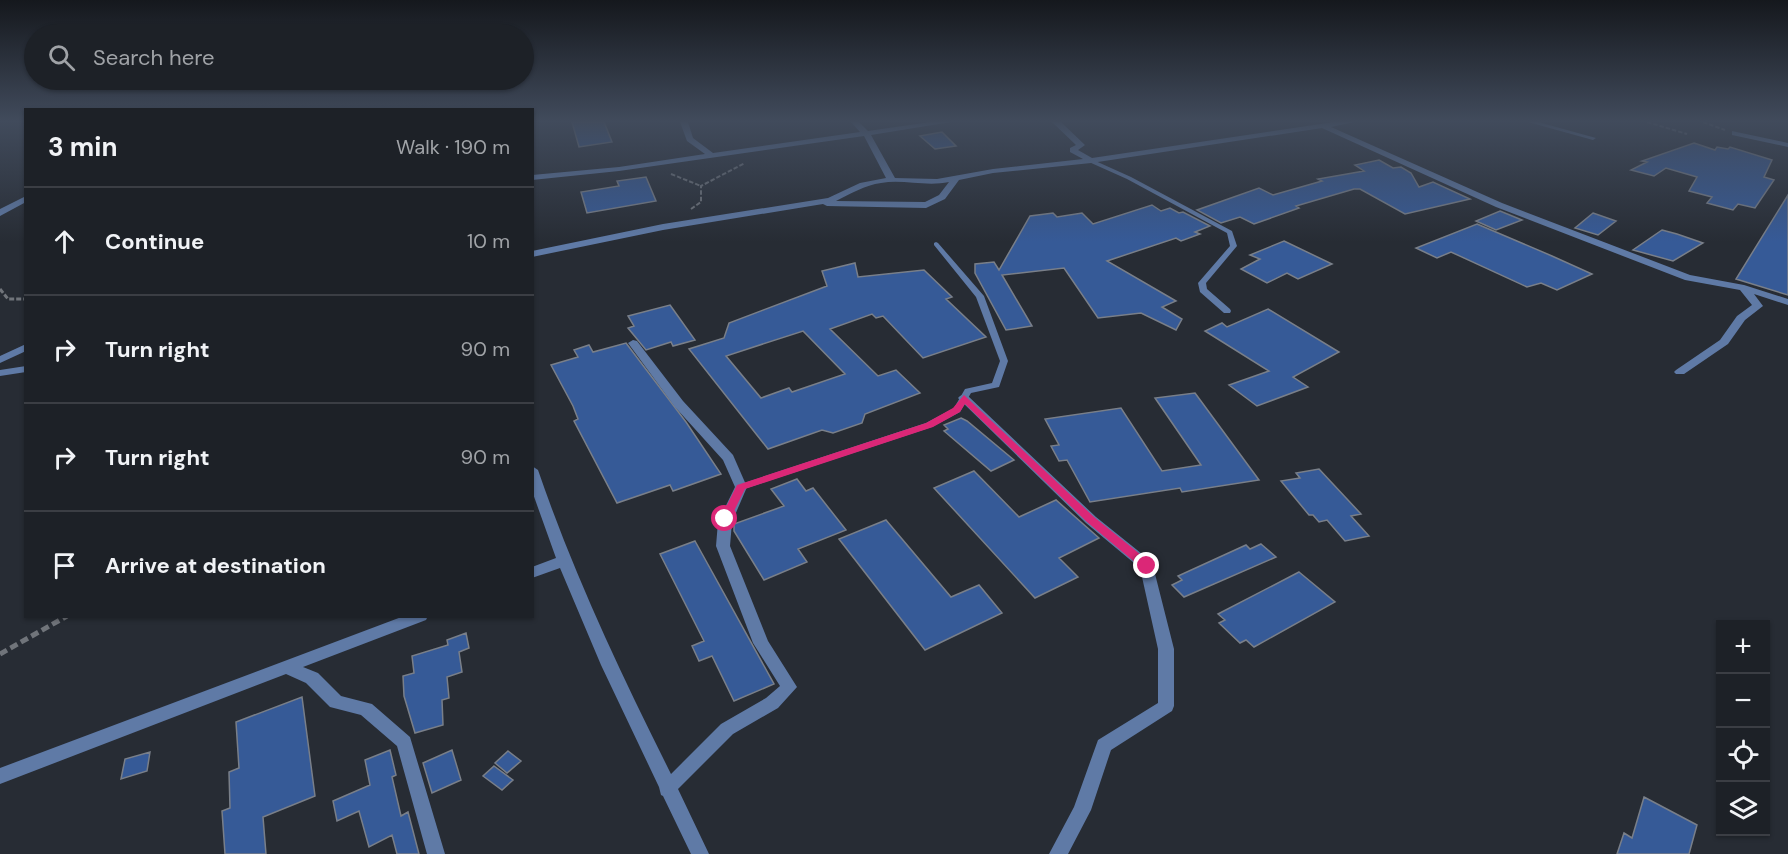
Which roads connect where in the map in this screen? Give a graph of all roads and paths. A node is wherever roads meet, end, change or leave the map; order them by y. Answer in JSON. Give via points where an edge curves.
{"nodes":[{"id":1,"x":664,"y":162,"type":"edge"},
{"id":2,"x":746,"y":162,"type":"edge"},
{"id":3,"x":882,"y":162,"type":"edge"},
{"id":4,"x":1082,"y":162,"type":"edge"},
{"id":5,"x":1093,"y":162,"type":"edge"},
{"id":6,"x":1403,"y":162,"type":"edge"},
{"id":7,"x":534,"y":178,"type":"edge"},
{"id":8,"x":956,"y":178,"type":"junction"},
{"id":9,"x":891,"y":179,"type":"junction"},
{"id":10,"x":24,"y":197,"type":"edge"},
{"id":11,"x":821,"y":202,"type":"junction"},
{"id":12,"x":4,"y":210,"type":"edge"},
{"id":13,"x":663,"y":226,"type":"junction"},
{"id":14,"x":936,"y":244,"type":"dead end"},
{"id":15,"x":534,"y":254,"type":"edge"},
{"id":16,"x":1743,"y":288,"type":"junction"},
{"id":17,"x":0,"y":289,"type":"edge"},
{"id":18,"x":24,"y":299,"type":"edge"},
{"id":19,"x":1788,"y":302,"type":"edge"},
{"id":20,"x":1227,"y":311,"type":"dead end"},
{"id":21,"x":633,"y":343,"type":"dead end"},
{"id":22,"x":24,"y":348,"type":"edge"},
{"id":23,"x":0,"y":360,"type":"edge"},
{"id":24,"x":24,"y":369,"type":"edge"},
{"id":25,"x":1680,"y":372,"type":"dead end"},
{"id":26,"x":0,"y":373,"type":"edge"},
{"id":27,"x":964,"y":398,"type":"junction"},
{"id":28,"x":534,"y":476,"type":"edge"},
{"id":29,"x":741,"y":487,"type":"junction"},
{"id":30,"x":563,"y":561,"type":"junction"},
{"id":31,"x":534,"y":572,"type":"edge"},
{"id":32,"x":63,"y":618,"type":"edge"},
{"id":33,"x":416,"y":618,"type":"edge"},
{"id":34,"x":0,"y":654,"type":"edge"},
{"id":35,"x":290,"y":668,"type":"junction"},
{"id":36,"x":0,"y":776,"type":"edge"},
{"id":37,"x":667,"y":789,"type":"junction"},
{"id":38,"x":436,"y":854,"type":"edge"},
{"id":39,"x":700,"y":854,"type":"edge"},
{"id":40,"x":1058,"y":854,"type":"edge"}],
"edges":[{"from":1,"to":7,"type":"street"},
{"from":2,"to":13,"type":"path","via":[[700,186],[702,202]]},
{"from":3,"to":9,"type":"street"},
{"from":4,"to":8,"type":"street"},
{"from":5,"to":20,"type":"lane","via":[[1230,232],[1234,246],[1202,283],[1203,290]]},
{"from":6,"to":16,"type":"street","via":[[1499,205],[1688,278]]},
{"from":8,"to":9,"type":"street","via":[[933,182]]},
{"from":8,"to":11,"type":"street","via":[[942,197],[926,205]]},
{"from":9,"to":11,"type":"street","via":[[863,185]]},
{"from":10,"to":12,"type":"street"},
{"from":11,"to":13,"type":"street"},
{"from":13,"to":15,"type":"street"},
{"from":14,"to":27,"type":"lane","via":[[980,296],[1004,361],[996,385],[968,391]]},
{"from":16,"to":19,"type":"street"},
{"from":16,"to":25,"type":"street","via":[[1758,306],[1741,318],[1724,342]]},
{"from":17,"to":18,"type":"path","via":[[8,299]]},
{"from":21,"to":29,"type":"street","via":[[679,404],[729,458]]},
{"from":22,"to":23,"type":"street"},
{"from":24,"to":26,"type":"street"},
{"from":27,"to":29,"type":"lane","via":[[957,410],[929,425]]},
{"from":27,"to":40,"type":"street","via":[[1091,520],[1147,566],[1166,649],[1166,706],[1104,745],[1082,810]]},
{"from":28,"to":30,"type":"street"},
{"from":29,"to":37,"type":"street","via":[[725,519],[723,546],[760,643],[789,687],[772,703],[727,729]]},
{"from":30,"to":31,"type":"street"},
{"from":30,"to":37,"type":"street"},
{"from":32,"to":34,"type":"path"},
{"from":33,"to":35,"type":"street"},
{"from":35,"to":36,"type":"street"},
{"from":35,"to":38,"type":"street","via":[[312,678],[336,702],[366,709],[404,742]]},
{"from":37,"to":39,"type":"street"}]}
